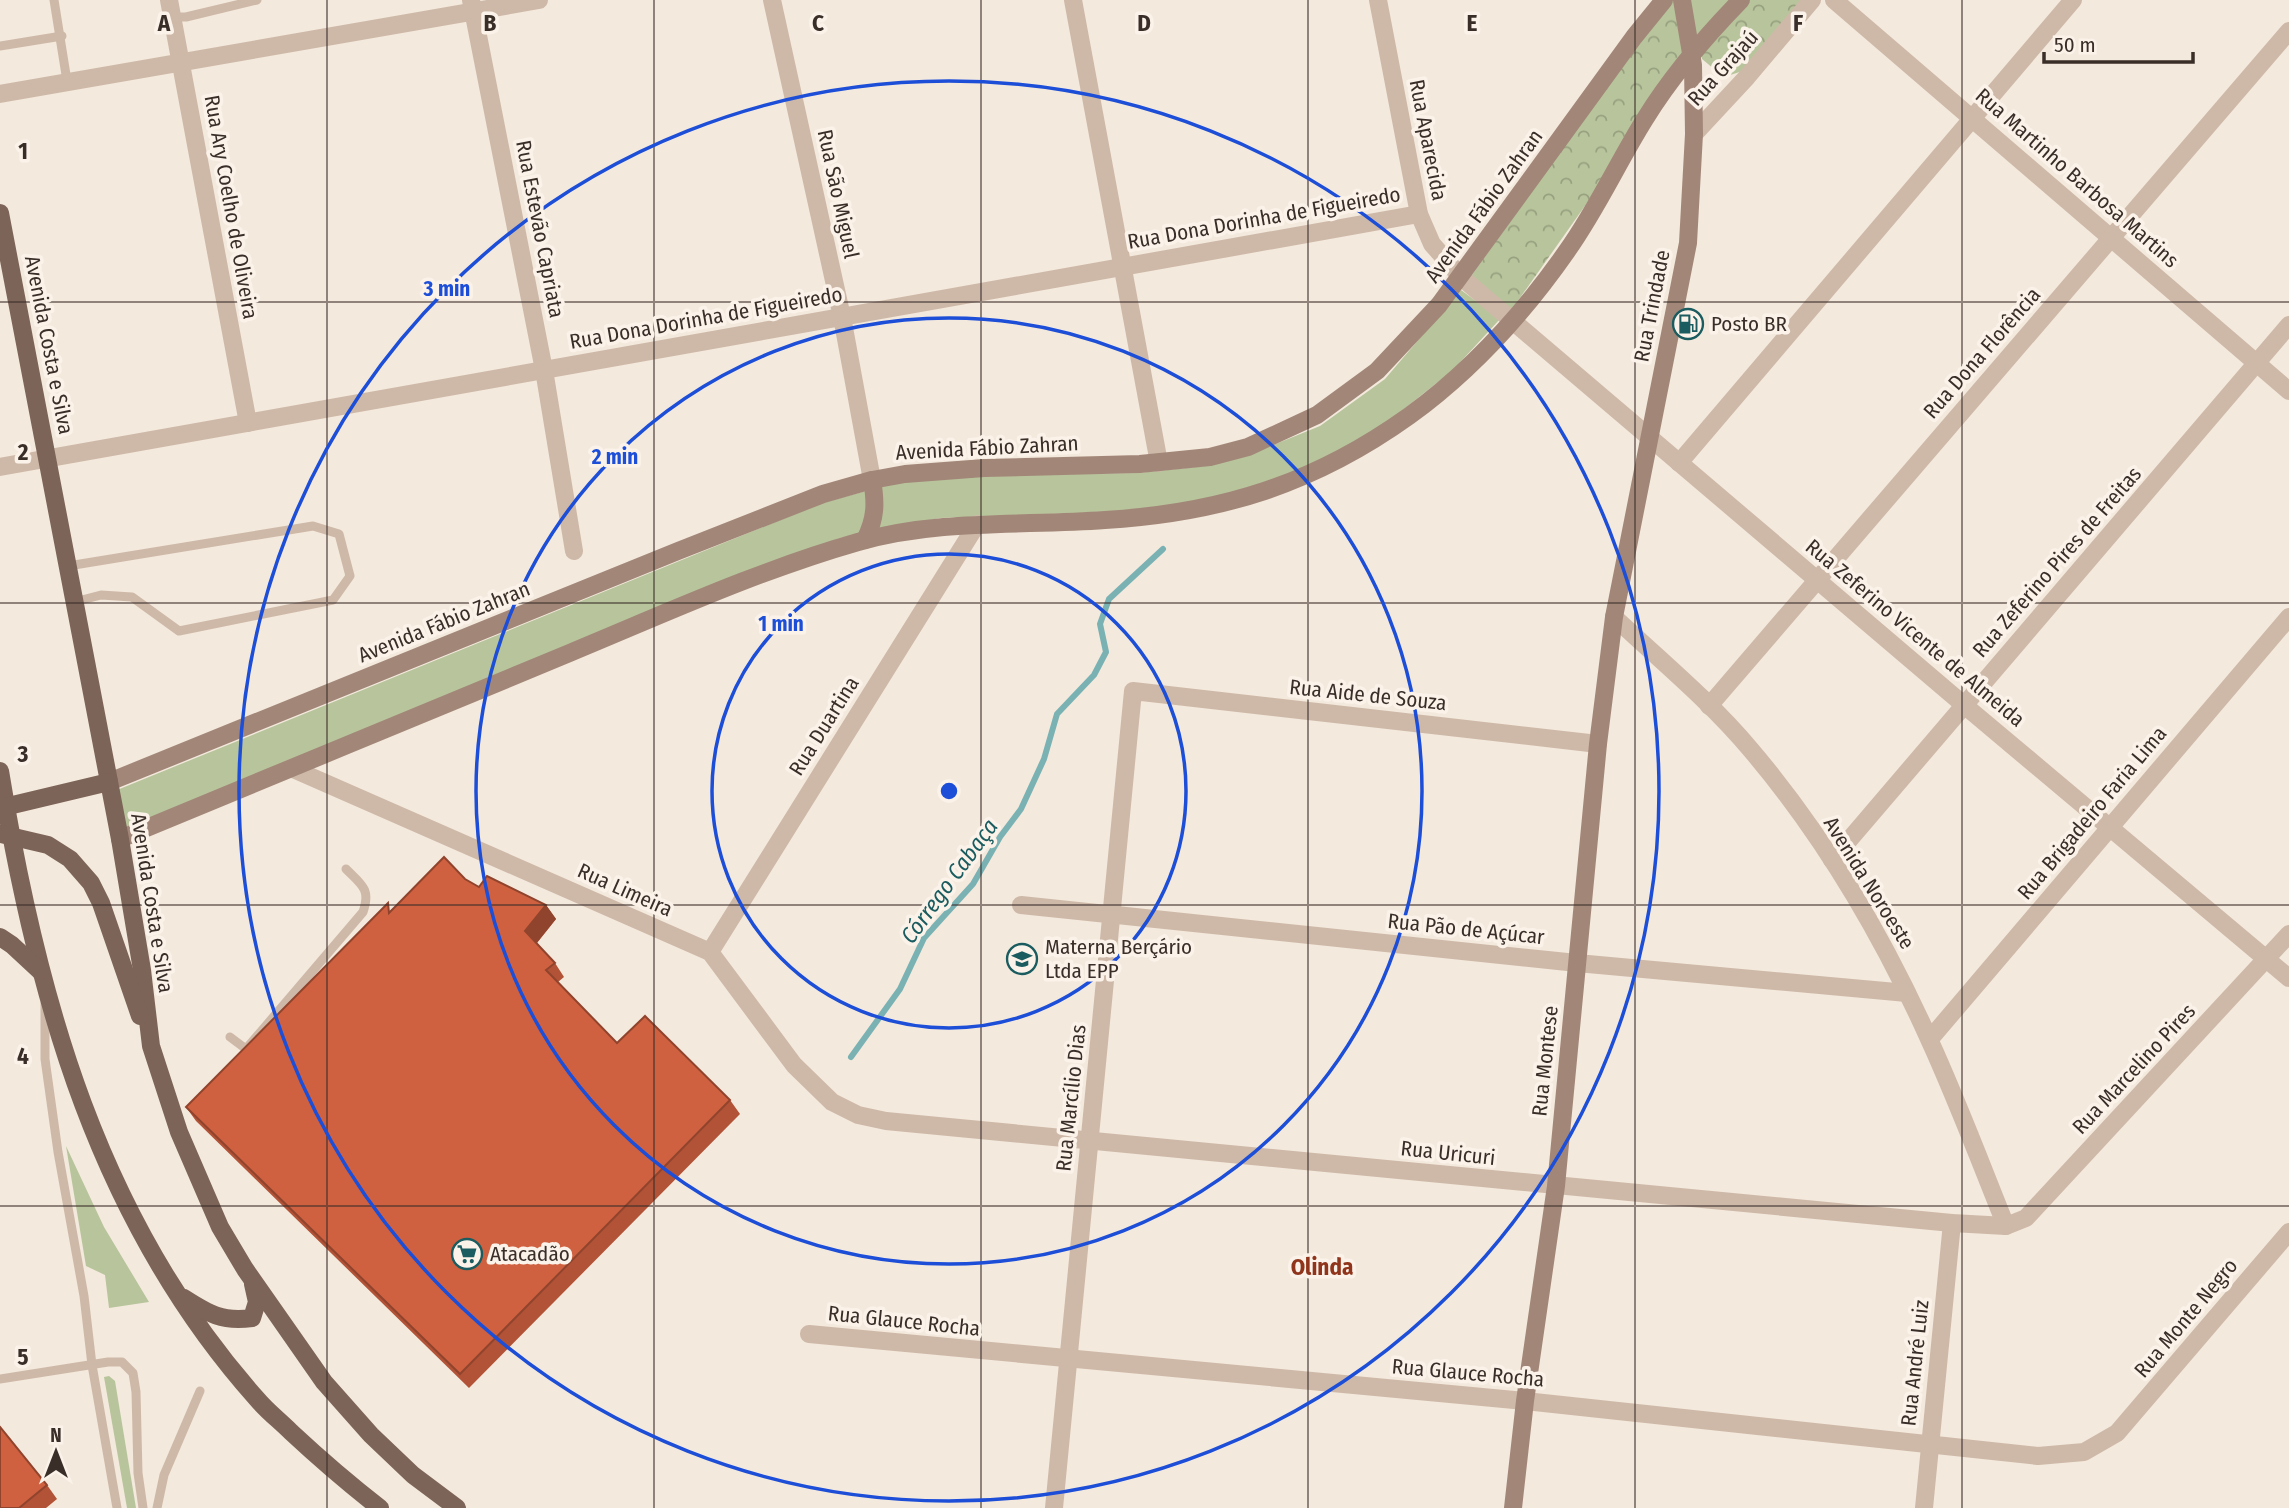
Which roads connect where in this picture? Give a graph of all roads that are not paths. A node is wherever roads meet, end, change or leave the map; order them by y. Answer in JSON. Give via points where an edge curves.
{"nodes":[{"id":1,"x":54,"y":0,"type":"edge"},
{"id":2,"x":257,"y":0,"type":"edge"},
{"id":3,"x":539,"y":0,"type":"edge"},
{"id":4,"x":772,"y":0,"type":"edge"},
{"id":5,"x":1073,"y":0,"type":"edge"},
{"id":6,"x":1378,"y":0,"type":"edge"},
{"id":7,"x":1664,"y":0,"type":"edge"},
{"id":8,"x":1682,"y":0,"type":"edge"},
{"id":9,"x":1741,"y":0,"type":"edge"},
{"id":10,"x":1812,"y":0,"type":"edge"},
{"id":11,"x":1834,"y":0,"type":"edge"},
{"id":12,"x":2073,"y":0,"type":"edge"},
{"id":13,"x":472,"y":6,"type":"edge"},
{"id":14,"x":170,"y":9,"type":"edge"},
{"id":15,"x":2289,"y":31,"type":"edge"},
{"id":16,"x":62,"y":36,"type":"junction"},
{"id":17,"x":0,"y":46,"type":"edge"},
{"id":18,"x":1691,"y":52,"type":"junction"},
{"id":19,"x":181,"y":61,"type":"junction"},
{"id":20,"x":67,"y":81,"type":"junction"},
{"id":21,"x":0,"y":94,"type":"edge"},
{"id":22,"x":1972,"y":118,"type":"junction"},
{"id":23,"x":1694,"y":134,"type":"junction"},
{"id":24,"x":0,"y":213,"type":"edge"},
{"id":25,"x":1419,"y":214,"type":"junction"},
{"id":26,"x":2112,"y":237,"type":"junction"},
{"id":27,"x":1123,"y":267,"type":"junction"},
{"id":28,"x":1461,"y":277,"type":"junction"},
{"id":29,"x":842,"y":317,"type":"junction"},
{"id":30,"x":1513,"y":322,"type":"junction"},
{"id":31,"x":2289,"y":325,"type":"edge"},
{"id":32,"x":2258,"y":362,"type":"junction"},
{"id":33,"x":544,"y":370,"type":"junction"},
{"id":34,"x":2289,"y":391,"type":"edge"},
{"id":35,"x":248,"y":423,"type":"junction"},
{"id":36,"x":1649,"y":437,"type":"junction"},
{"id":37,"x":48,"y":459,"type":"junction"},
{"id":38,"x":1159,"y":463,"type":"junction"},
{"id":39,"x":1679,"y":463,"type":"junction"},
{"id":40,"x":0,"y":467,"type":"edge"},
{"id":41,"x":872,"y":480,"type":"junction"},
{"id":42,"x":977,"y":524,"type":"junction"},
{"id":43,"x":865,"y":540,"type":"junction"},
{"id":44,"x":574,"y":551,"type":"dead end"},
{"id":45,"x":68,"y":566,"type":"junction"},
{"id":46,"x":1817,"y":580,"type":"junction"},
{"id":47,"x":74,"y":602,"type":"junction"},
{"id":48,"x":1614,"y":617,"type":"junction"},
{"id":49,"x":2289,"y":617,"type":"edge"},
{"id":50,"x":1133,"y":691,"type":"joint"},
{"id":51,"x":1964,"y":705,"type":"junction"},
{"id":52,"x":1709,"y":706,"type":"junction"},
{"id":53,"x":1598,"y":744,"type":"junction"},
{"id":54,"x":291,"y":768,"type":"junction"},
{"id":55,"x":0,"y":771,"type":"edge"},
{"id":56,"x":109,"y":782,"type":"junction"},
{"id":57,"x":3,"y":808,"type":"edge"},
{"id":58,"x":2110,"y":827,"type":"junction"},
{"id":59,"x":6,"y":834,"type":"edge"},
{"id":60,"x":120,"y":838,"type":"junction"},
{"id":61,"x":1832,"y":860,"type":"junction"},
{"id":62,"x":346,"y":869,"type":"dead end"},
{"id":63,"x":1021,"y":905,"type":"dead end"},
{"id":64,"x":1112,"y":916,"type":"junction"},
{"id":65,"x":2289,"y":934,"type":"edge"},
{"id":66,"x":0,"y":937,"type":"edge"},
{"id":67,"x":710,"y":952,"type":"junction"},
{"id":68,"x":2267,"y":960,"type":"junction"},
{"id":69,"x":1577,"y":963,"type":"junction"},
{"id":70,"x":2289,"y":978,"type":"edge"},
{"id":71,"x":42,"y":979,"type":"junction"},
{"id":72,"x":1907,"y":993,"type":"junction"},
{"id":73,"x":230,"y":1037,"type":"dead end"},
{"id":74,"x":1930,"y":1039,"type":"junction"},
{"id":75,"x":151,"y":1046,"type":"junction"},
{"id":76,"x":886,"y":1121,"type":"joint"},
{"id":77,"x":1090,"y":1140,"type":"junction"},
{"id":78,"x":1556,"y":1186,"type":"junction"},
{"id":79,"x":1952,"y":1223,"type":"junction"},
{"id":80,"x":2006,"y":1226,"type":"junction"},
{"id":81,"x":2289,"y":1232,"type":"edge"},
{"id":82,"x":252,"y":1280,"type":"junction"},
{"id":83,"x":175,"y":1292,"type":"junction"},
{"id":84,"x":809,"y":1334,"type":"dead end"},
{"id":85,"x":1068,"y":1360,"type":"junction"},
{"id":86,"x":92,"y":1365,"type":"junction"},
{"id":87,"x":0,"y":1379,"type":"edge"},
{"id":88,"x":200,"y":1391,"type":"dead end"},
{"id":89,"x":1525,"y":1401,"type":"junction"},
{"id":90,"x":2118,"y":1433,"type":"joint"},
{"id":91,"x":1930,"y":1446,"type":"junction"},
{"id":92,"x":117,"y":1508,"type":"edge"},
{"id":93,"x":143,"y":1508,"type":"edge"},
{"id":94,"x":157,"y":1508,"type":"edge"},
{"id":95,"x":380,"y":1508,"type":"edge"},
{"id":96,"x":457,"y":1508,"type":"edge"},
{"id":97,"x":1054,"y":1508,"type":"edge"},
{"id":98,"x":1513,"y":1508,"type":"edge"},
{"id":99,"x":1924,"y":1508,"type":"edge"}],
"edges":[{"from":1,"to":16,"type":"lane"},
{"from":2,"to":14,"type":"lane","via":[[186,17]]},
{"from":3,"to":13,"type":"street"},
{"from":4,"to":29,"type":"street","name":"Rua São Miguel"},
{"from":5,"to":27,"type":"street"},
{"from":6,"to":25,"type":"street","name":"Rua Aparecida"},
{"from":7,"to":28,"type":"main road","name":"Avenida Fábio Zahran"},
{"from":8,"to":18,"type":"main road","name":"Rua Trindade"},
{"from":9,"to":18,"type":"main road"},
{"from":10,"to":23,"type":"street","name":"Rua Grajaú"},
{"from":11,"to":22,"type":"street","name":"Rua Martinho Barbosa Martins"},
{"from":12,"to":22,"type":"street"},
{"from":13,"to":19,"type":"street"},
{"from":13,"to":33,"type":"street","name":"Rua Estevão Capriata"},
{"from":14,"to":19,"type":"street","name":"Rua Ary Coelho de Oliveira"},
{"from":15,"to":26,"type":"street","name":"Rua Dona Florência"},
{"from":16,"to":17,"type":"lane"},
{"from":16,"to":20,"type":"lane"},
{"from":18,"to":23,"type":"main road","name":"Rua Trindade"},
{"from":18,"to":30,"type":"main road","via":[[1645,118],[1569,250]]},
{"from":19,"to":20,"type":"street"},
{"from":19,"to":35,"type":"street","name":"Rua Ary Coelho de Oliveira"},
{"from":20,"to":21,"type":"street"},
{"from":22,"to":26,"type":"street","name":"Rua Martinho Barbosa Martins"},
{"from":22,"to":39,"type":"street"},
{"from":23,"to":36,"type":"main road","name":"Rua Trindade","via":[[1688,243]]},
{"from":24,"to":37,"type":"main road","name":"Avenida Costa e Silva"},
{"from":25,"to":27,"type":"street","name":"Rua Dona Dorinha de Figueiredo"},
{"from":25,"to":28,"type":"street","name":"Rua Aparecida","via":[[1432,244]]},
{"from":26,"to":32,"type":"street","name":"Rua Martinho Barbosa Martins"},
{"from":26,"to":46,"type":"street","name":"Rua Dona Florência"},
{"from":27,"to":29,"type":"street","name":"Rua Dona Dorinha de Figueiredo"},
{"from":27,"to":38,"type":"street"},
{"from":28,"to":30,"type":"street","name":"Rua Aparecida"},
{"from":28,"to":38,"type":"main road","name":"Avenida Fábio Zahran","via":[[1377,371],[1317,415],[1248,447]]},
{"from":29,"to":33,"type":"street","name":"Rua Dona Dorinha de Figueiredo"},
{"from":29,"to":41,"type":"street","name":"Rua São Miguel"},
{"from":30,"to":36,"type":"street","name":"Rua Zeferino Vicente de Almeida"},
{"from":30,"to":42,"type":"main road","via":[[1414,412],[1321,470],[1279,487],[1194,511],[1106,520]]},
{"from":31,"to":32,"type":"street","name":"Rua Zeferino Pires de Freitas"},
{"from":32,"to":34,"type":"street","name":"Rua Martinho Barbosa Martins"},
{"from":32,"to":51,"type":"street","name":"Rua Zeferino Pires de Freitas"},
{"from":33,"to":35,"type":"street","name":"Rua Dona Dorinha de Figueiredo"},
{"from":33,"to":44,"type":"street","name":"Rua Estevão Capriata"},
{"from":35,"to":37,"type":"street","name":"Rua Dona Dorinha de Figueiredo"},
{"from":36,"to":39,"type":"street","name":"Rua Zeferino Vicente de Almeida"},
{"from":36,"to":48,"type":"main road","name":"Rua Trindade"},
{"from":37,"to":40,"type":"street","name":"Rua Dona Dorinha de Figueiredo"},
{"from":37,"to":45,"type":"main road","name":"Avenida Costa e Silva"},
{"from":38,"to":41,"type":"main road","name":"Avenida Fábio Zahran","via":[[984,468]]},
{"from":39,"to":46,"type":"street","name":"Rua Zeferino Vicente de Almeida"},
{"from":41,"to":43,"type":"main road","via":[[876,510]]},
{"from":41,"to":56,"type":"main road","name":"Avenida Fábio Zahran","via":[[823,494],[678,551]]},
{"from":42,"to":43,"type":"main road","via":[[944,525]]},
{"from":42,"to":67,"type":"street","name":"Rua Duartina"},
{"from":43,"to":54,"type":"main road","via":[[720,591]]},
{"from":45,"to":47,"type":"main road","name":"Avenida Costa e Silva"},
{"from":45,"to":47,"type":"lane","via":[[313,526],[339,534],[350,576],[333,600],[179,631],[132,597],[101,594]]},
{"from":46,"to":51,"type":"street","name":"Rua Zeferino Vicente de Almeida"},
{"from":46,"to":52,"type":"street","name":"Rua Dona Florência"},
{"from":47,"to":56,"type":"main road","name":"Avenida Costa e Silva"},
{"from":48,"to":52,"type":"street","name":"Avenida Noroeste"},
{"from":48,"to":53,"type":"main road","name":"Rua Montese"},
{"from":49,"to":58,"type":"street","name":"Rua Brigadeiro Faria Lima"},
{"from":50,"to":53,"type":"street","name":"Rua Aide de Souza"},
{"from":50,"to":64,"type":"street","name":"Rua Marcílio Dias"},
{"from":51,"to":58,"type":"street","name":"Rua Zeferino Vicente de Almeida"},
{"from":51,"to":61,"type":"street","name":"Rua Zeferino Pires de Freitas"},
{"from":52,"to":61,"type":"street","name":"Avenida Noroeste","via":[[1766,768]]},
{"from":53,"to":69,"type":"main road","name":"Rua Montese"},
{"from":54,"to":60,"type":"main road"},
{"from":54,"to":67,"type":"street","name":"Rua Limeira"},
{"from":55,"to":57,"type":"main road"},
{"from":56,"to":57,"type":"main road","name":"Avenida Fábio Zahran"},
{"from":56,"to":60,"type":"main road","name":"Avenida Costa e Silva"},
{"from":57,"to":59,"type":"main road"},
{"from":58,"to":68,"type":"street","name":"Rua Zeferino Vicente de Almeida"},
{"from":58,"to":74,"type":"street","name":"Rua Brigadeiro Faria Lima"},
{"from":59,"to":71,"type":"main road"},
{"from":59,"to":75,"type":"main road","via":[[48,845],[70,859],[91,883]]},
{"from":60,"to":75,"type":"main road","name":"Avenida Costa e Silva"},
{"from":61,"to":72,"type":"street","name":"Avenida Noroeste"},
{"from":62,"to":73,"type":"lane","via":[[364,886],[368,898],[363,912],[246,1049]]},
{"from":63,"to":64,"type":"street","name":"Rua Pão de Açúcar"},
{"from":64,"to":69,"type":"street","name":"Rua Pão de Açúcar"},
{"from":64,"to":77,"type":"street","name":"Rua Marcílio Dias"},
{"from":65,"to":68,"type":"street","name":"Rua Marcelino Pires"},
{"from":66,"to":71,"type":"main road"},
{"from":67,"to":76,"type":"street","name":"Rua Limeira","via":[[794,1065],[832,1102],[858,1115]]},
{"from":68,"to":70,"type":"street","name":"Rua Zeferino Vicente de Almeida"},
{"from":68,"to":80,"type":"street","name":"Rua Marcelino Pires","via":[[2026,1218]]},
{"from":69,"to":72,"type":"street","name":"Rua Pão de Açúcar"},
{"from":69,"to":78,"type":"main road","name":"Rua Montese"},
{"from":71,"to":83,"type":"main road","via":[[99,1149]]},
{"from":71,"to":86,"type":"lane","via":[[45,1059]]},
{"from":72,"to":74,"type":"street","name":"Avenida Noroeste"},
{"from":74,"to":80,"type":"street","name":"Avenida Noroeste"},
{"from":75,"to":82,"type":"main road","name":"Avenida Costa e Silva","via":[[179,1132],[220,1227]]},
{"from":76,"to":77,"type":"street","name":"Rua Uricuri"},
{"from":77,"to":78,"type":"street","name":"Rua Uricuri"},
{"from":77,"to":85,"type":"street","name":"Rua Marcílio Dias"},
{"from":78,"to":79,"type":"street","name":"Rua Uricuri"},
{"from":78,"to":89,"type":"main road","name":"Rua Montese"},
{"from":79,"to":80,"type":"street","name":"Rua Uricuri"},
{"from":79,"to":91,"type":"street","name":"Rua André Luiz"},
{"from":81,"to":90,"type":"street","name":"Rua Monte Negro"},
{"from":82,"to":83,"type":"main road","via":[[257,1302],[252,1318],[230,1321]]},
{"from":82,"to":96,"type":"main road","name":"Avenida Costa e Silva","via":[[324,1382],[371,1435]]},
{"from":83,"to":95,"type":"main road","via":[[257,1400]]},
{"from":84,"to":85,"type":"street","name":"Rua Glauce Rocha"},
{"from":85,"to":89,"type":"street","name":"Rua Glauce Rocha"},
{"from":85,"to":97,"type":"street","name":"Rua Marcílio Dias"},
{"from":86,"to":87,"type":"lane"},
{"from":86,"to":92,"type":"lane"},
{"from":86,"to":93,"type":"lane","via":[[122,1362],[133,1373]]},
{"from":88,"to":94,"type":"lane","via":[[164,1475]]},
{"from":89,"to":91,"type":"street","name":"Rua Glauce Rocha"},
{"from":89,"to":98,"type":"main road","name":"Rua Montese"},
{"from":90,"to":91,"type":"street","name":"Rua Glauce Rocha","via":[[2084,1451],[2038,1456]]},
{"from":91,"to":99,"type":"street","name":"Rua André Luiz"}]}
